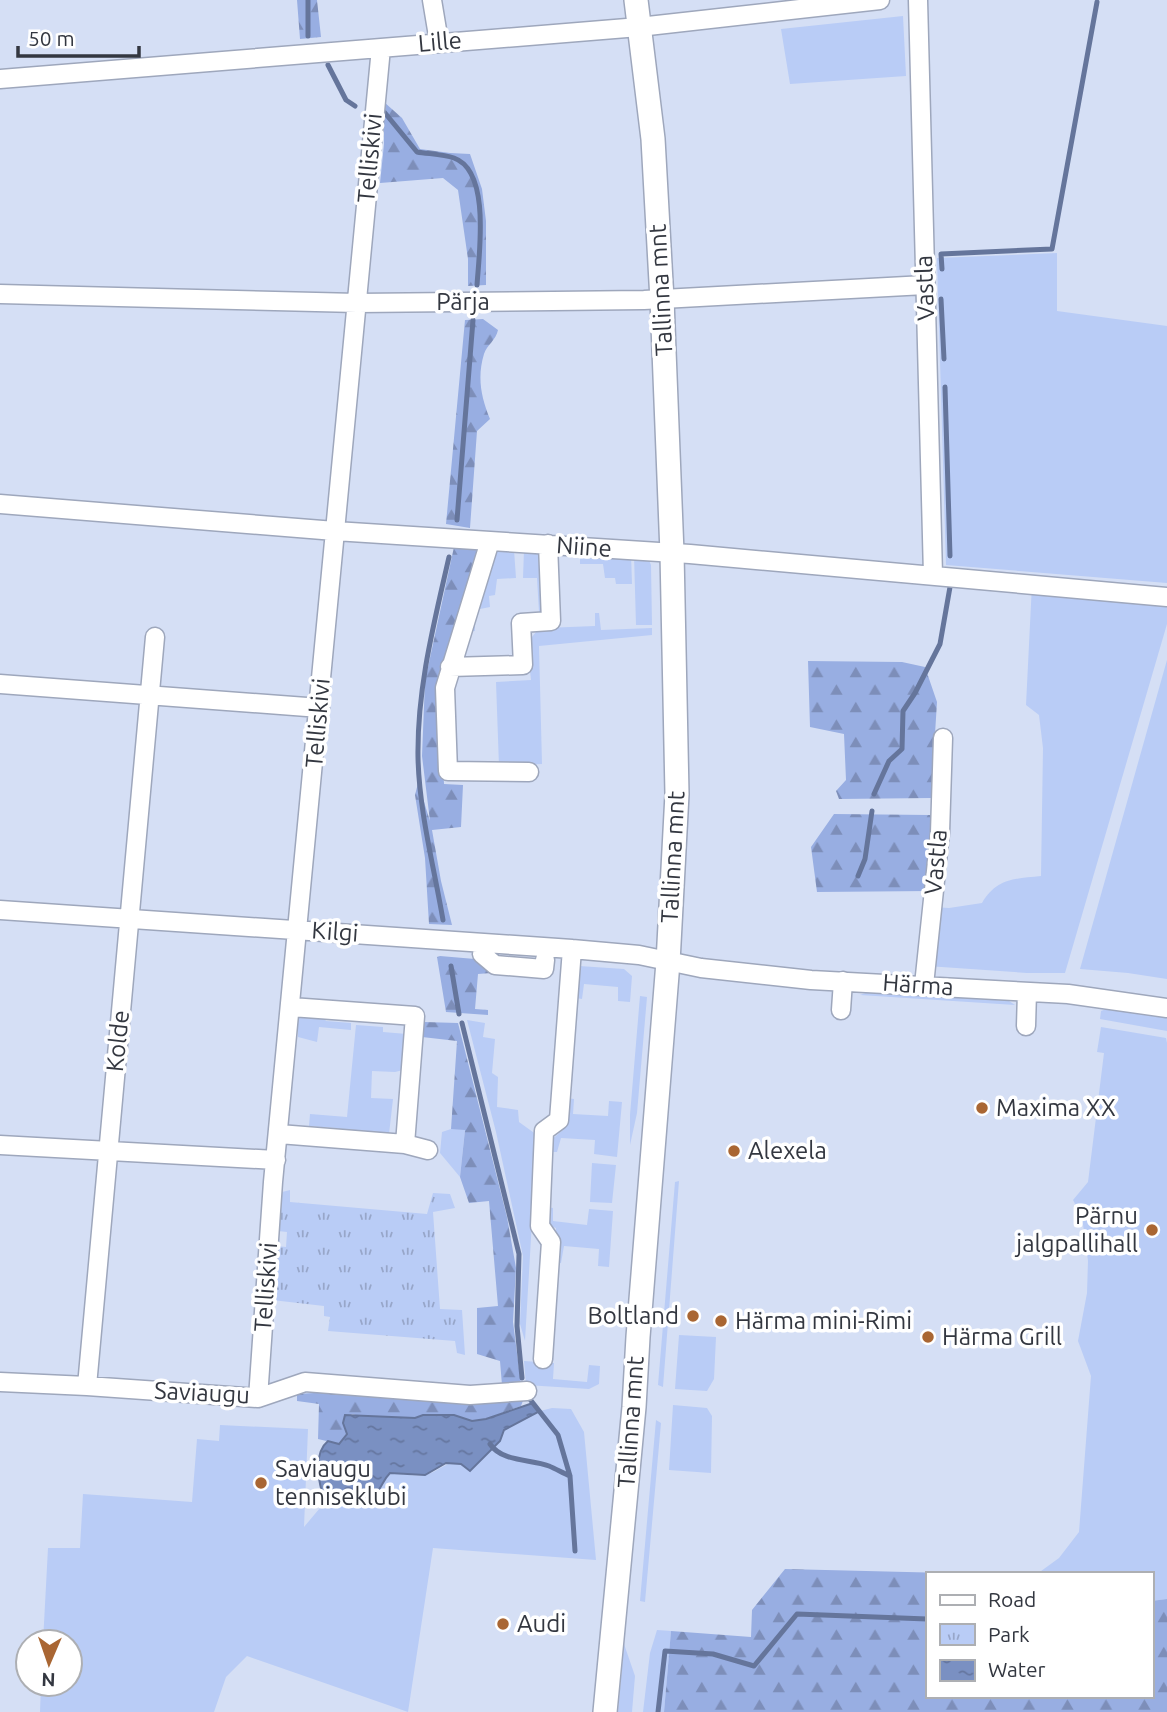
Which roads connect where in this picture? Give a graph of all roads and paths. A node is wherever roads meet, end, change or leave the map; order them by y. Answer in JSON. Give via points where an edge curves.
{"nodes":[{"id":1,"x":432,"y":0,"type":"edge"},
{"id":2,"x":636,"y":0,"type":"edge"},
{"id":3,"x":880,"y":0,"type":"edge"},
{"id":4,"x":918,"y":0,"type":"edge"},
{"id":5,"x":639,"y":27,"type":"junction"},
{"id":6,"x":439,"y":42,"type":"junction"},
{"id":7,"x":381,"y":48,"type":"junction"},
{"id":8,"x":0,"y":79,"type":"edge"},
{"id":9,"x":925,"y":285,"type":"junction"},
{"id":10,"x":0,"y":294,"type":"edge"},
{"id":11,"x":662,"y":300,"type":"junction"},
{"id":12,"x":357,"y":303,"type":"junction"},
{"id":13,"x":0,"y":504,"type":"edge"},
{"id":14,"x":335,"y":531,"type":"junction"},
{"id":15,"x":490,"y":541,"type":"junction"},
{"id":16,"x":548,"y":544,"type":"junction"},
{"id":17,"x":672,"y":553,"type":"junction"},
{"id":18,"x":933,"y":575,"type":"junction"},
{"id":19,"x":1167,"y":597,"type":"edge"},
{"id":20,"x":155,"y":637,"type":"dead end"},
{"id":21,"x":450,"y":667,"type":"junction"},
{"id":22,"x":0,"y":684,"type":"edge"},
{"id":23,"x":150,"y":697,"type":"junction"},
{"id":24,"x":320,"y":708,"type":"junction"},
{"id":25,"x":943,"y":738,"type":"dead end"},
{"id":26,"x":529,"y":772,"type":"dead end"},
{"id":27,"x":0,"y":910,"type":"edge"},
{"id":28,"x":130,"y":919,"type":"junction"},
{"id":29,"x":299,"y":929,"type":"junction"},
{"id":30,"x":572,"y":949,"type":"junction"},
{"id":31,"x":482,"y":954,"type":"dead end"},
{"id":32,"x":545,"y":960,"type":"dead end"},
{"id":33,"x":668,"y":962,"type":"junction"},
{"id":34,"x":843,"y":981,"type":"junction"},
{"id":35,"x":924,"y":985,"type":"junction"},
{"id":36,"x":1027,"y":992,"type":"junction"},
{"id":37,"x":291,"y":1007,"type":"junction"},
{"id":38,"x":1167,"y":1008,"type":"edge"},
{"id":39,"x":841,"y":1010,"type":"dead end"},
{"id":40,"x":1026,"y":1026,"type":"dead end"},
{"id":41,"x":279,"y":1134,"type":"junction"},
{"id":42,"x":405,"y":1144,"type":"junction"},
{"id":43,"x":0,"y":1145,"type":"edge"},
{"id":44,"x":428,"y":1150,"type":"dead end"},
{"id":45,"x":107,"y":1151,"type":"junction"},
{"id":46,"x":276,"y":1160,"type":"junction"},
{"id":47,"x":543,"y":1359,"type":"dead end"},
{"id":48,"x":0,"y":1382,"type":"edge"},
{"id":49,"x":87,"y":1386,"type":"junction"},
{"id":50,"x":527,"y":1391,"type":"dead end"},
{"id":51,"x":258,"y":1398,"type":"junction"},
{"id":52,"x":605,"y":1712,"type":"edge"}],
"edges":[{"from":1,"to":6,"type":"street"},
{"from":2,"to":5,"type":"main road","name":"Tallinna mnt"},
{"from":3,"to":5,"type":"street","name":"Lille"},
{"from":4,"to":9,"type":"street","name":"Vastla"},
{"from":5,"to":6,"type":"street","name":"Lille"},
{"from":5,"to":11,"type":"main road","name":"Tallinna mnt","via":[[653,139]]},
{"from":6,"to":7,"type":"street","name":"Lille"},
{"from":7,"to":8,"type":"street","name":"Lille"},
{"from":7,"to":12,"type":"street","name":"Telliskivi"},
{"from":9,"to":11,"type":"street","name":"Pärja"},
{"from":9,"to":18,"type":"street","name":"Vastla"},
{"from":10,"to":12,"type":"street","name":"Pärja"},
{"from":11,"to":12,"type":"street","name":"Pärja"},
{"from":11,"to":17,"type":"main road","name":"Tallinna mnt"},
{"from":12,"to":14,"type":"street","name":"Telliskivi"},
{"from":13,"to":14,"type":"street","name":"Niine"},
{"from":14,"to":15,"type":"street","name":"Niine"},
{"from":14,"to":24,"type":"street","name":"Telliskivi"},
{"from":15,"to":16,"type":"street","name":"Niine"},
{"from":15,"to":21,"type":"street"},
{"from":16,"to":17,"type":"street","name":"Niine"},
{"from":16,"to":21,"type":"street","via":[[551,621],[521,623],[523,666]]},
{"from":17,"to":18,"type":"street","name":"Niine"},
{"from":17,"to":33,"type":"main road","name":"Tallinna mnt","via":[[677,794]]},
{"from":18,"to":19,"type":"street","name":"Niine"},
{"from":20,"to":23,"type":"street","name":"Kolde"},
{"from":21,"to":26,"type":"street","via":[[445,688],[447,771]]},
{"from":22,"to":23,"type":"street"},
{"from":23,"to":24,"type":"street"},
{"from":23,"to":28,"type":"street","name":"Kolde"},
{"from":24,"to":29,"type":"street","name":"Telliskivi"},
{"from":25,"to":35,"type":"street","name":"Vastla","via":[[940,833]]},
{"from":27,"to":28,"type":"street","name":"Kilgi"},
{"from":28,"to":29,"type":"street","name":"Kilgi"},
{"from":28,"to":45,"type":"street","name":"Kolde"},
{"from":29,"to":30,"type":"street","name":"Kilgi"},
{"from":29,"to":37,"type":"street","name":"Telliskivi"},
{"from":30,"to":33,"type":"street","name":"Kilgi"},
{"from":30,"to":47,"type":"street","via":[[559,1120],[544,1131],[540,1226],[551,1241]]},
{"from":31,"to":32,"type":"street","via":[[497,965],[544,970]]},
{"from":33,"to":34,"type":"street","name":"Härma"},
{"from":33,"to":52,"type":"main road","name":"Tallinna mnt"},
{"from":34,"to":35,"type":"street","name":"Härma"},
{"from":34,"to":39,"type":"street"},
{"from":35,"to":36,"type":"street","name":"Härma"},
{"from":36,"to":38,"type":"street","name":"Härma"},
{"from":36,"to":40,"type":"street"},
{"from":37,"to":41,"type":"street","name":"Telliskivi"},
{"from":37,"to":42,"type":"street","via":[[415,1016]]},
{"from":41,"to":42,"type":"street"},
{"from":41,"to":46,"type":"street","name":"Telliskivi"},
{"from":42,"to":44,"type":"street"},
{"from":43,"to":45,"type":"street"},
{"from":45,"to":46,"type":"street"},
{"from":45,"to":49,"type":"street","name":"Kolde"},
{"from":46,"to":51,"type":"street","name":"Telliskivi"},
{"from":48,"to":49,"type":"street","name":"Saviaugu"},
{"from":49,"to":51,"type":"street","name":"Saviaugu"},
{"from":50,"to":51,"type":"street","name":"Saviaugu","via":[[470,1395],[305,1382]]}]}
